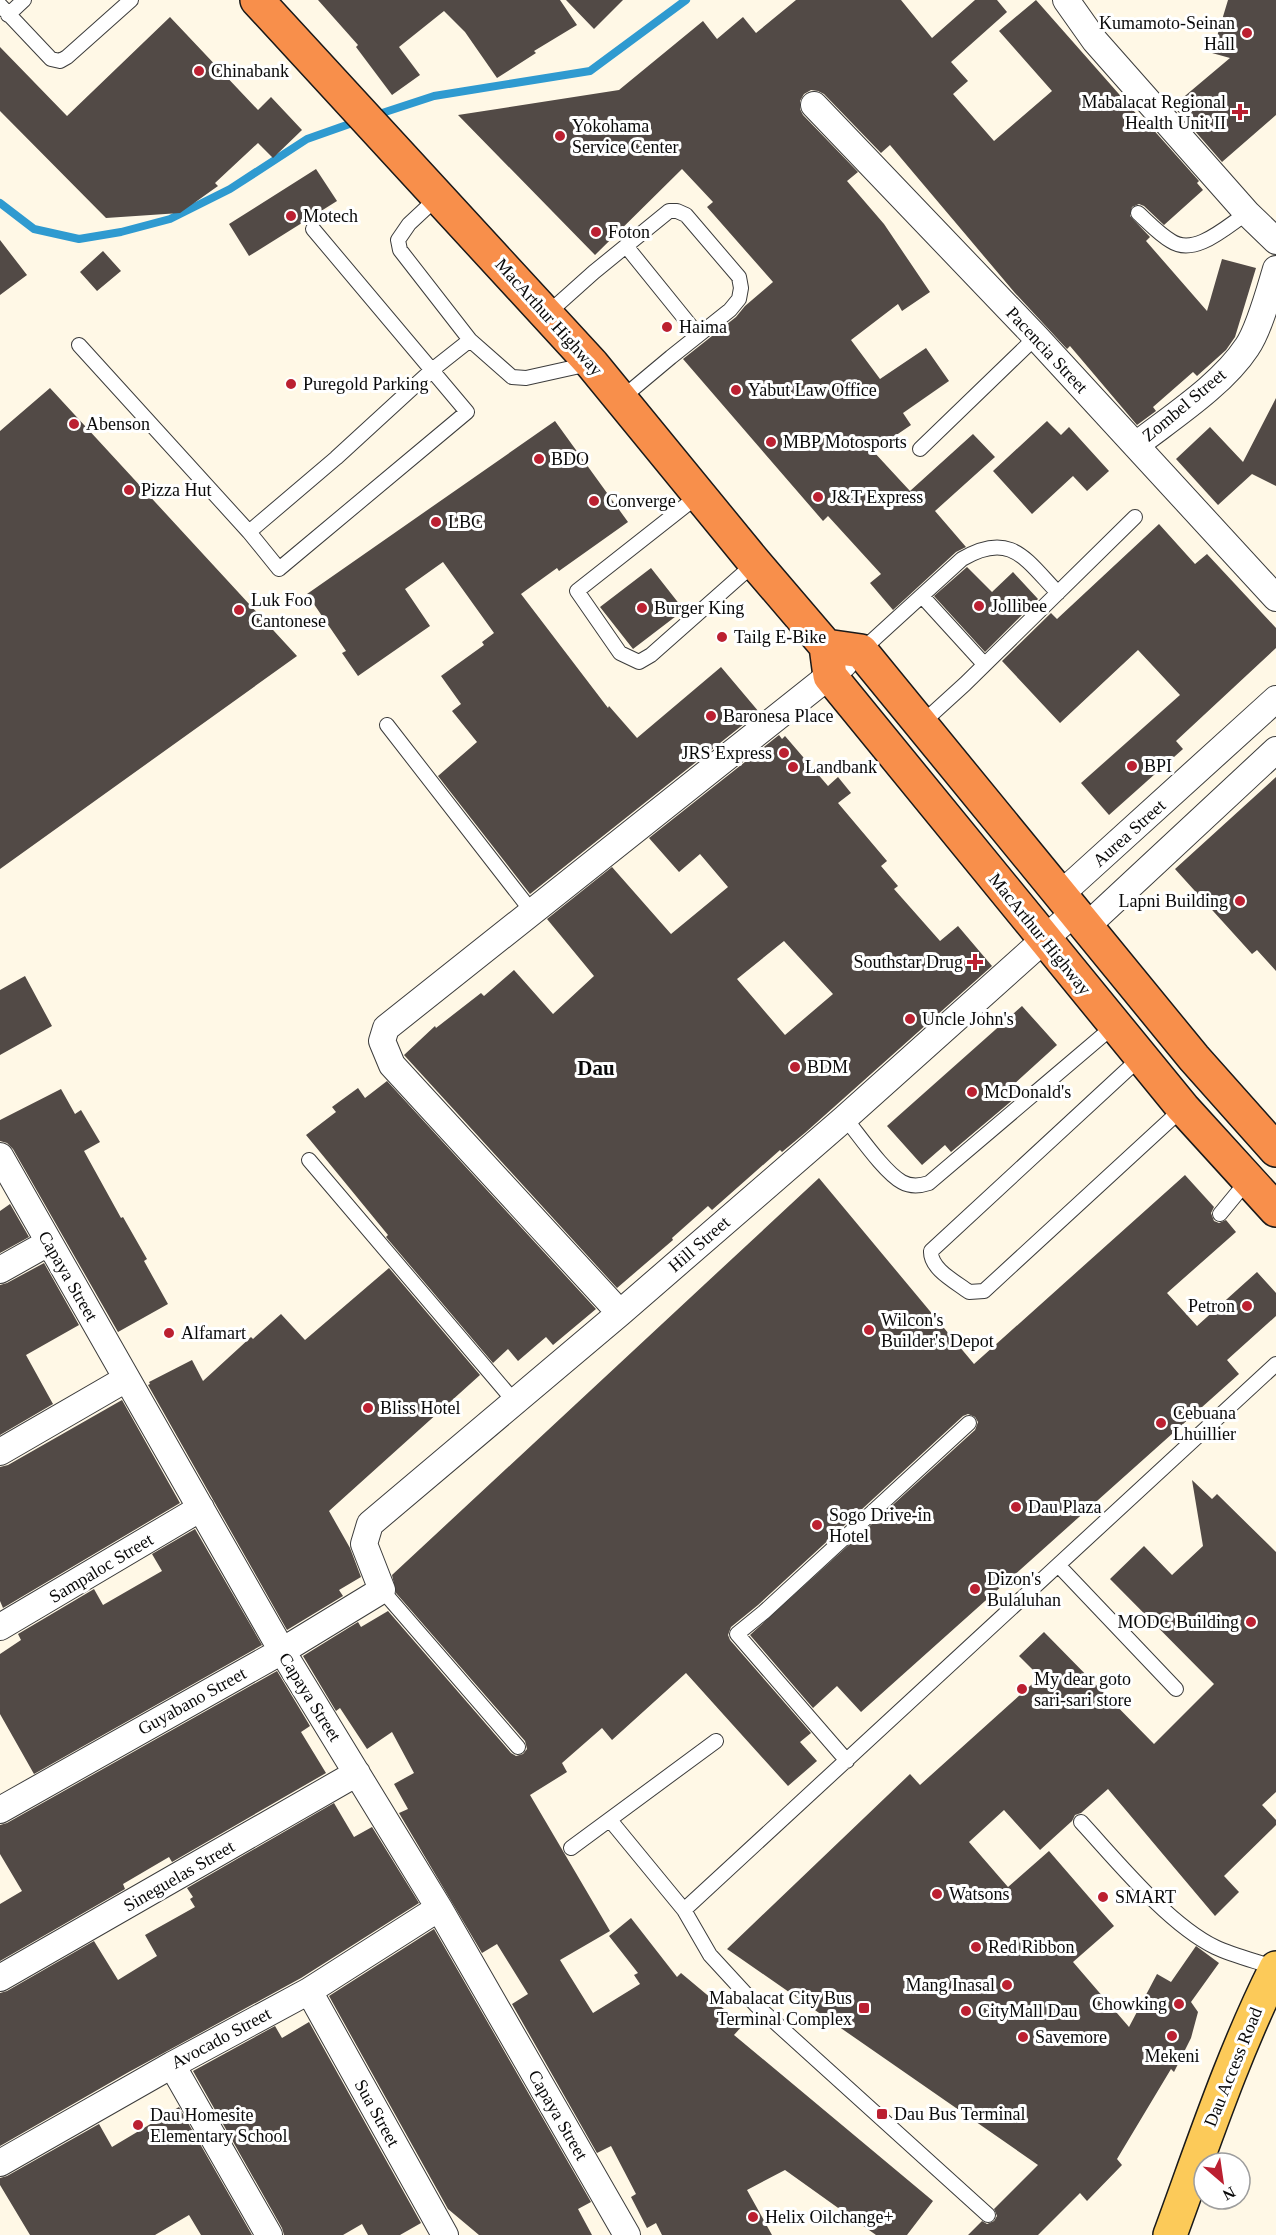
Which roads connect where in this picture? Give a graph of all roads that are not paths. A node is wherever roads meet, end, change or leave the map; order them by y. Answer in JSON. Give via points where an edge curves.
{"nodes":[{"id":1,"x":24,"y":0,"type":"edge"},
{"id":2,"x":131,"y":0,"type":"edge"},
{"id":3,"x":257,"y":0,"type":"edge"},
{"id":4,"x":1066,"y":0,"type":"edge"},
{"id":5,"x":4,"y":10,"type":"edge"},
{"id":6,"x":813,"y":105,"type":"dead end"},
{"id":7,"x":439,"y":196,"type":"junction"},
{"id":8,"x":1138,"y":213,"type":"dead end"},
{"id":9,"x":1247,"y":213,"type":"junction"},
{"id":10,"x":313,"y":230,"type":"dead end"},
{"id":11,"x":1276,"y":241,"type":"edge"},
{"id":12,"x":626,"y":246,"type":"junction"},
{"id":13,"x":1276,"y":268,"type":"edge"},
{"id":14,"x":547,"y":314,"type":"junction"},
{"id":15,"x":698,"y":335,"type":"junction"},
{"id":16,"x":1036,"y":337,"type":"junction"},
{"id":17,"x":470,"y":340,"type":"junction"},
{"id":18,"x":79,"y":345,"type":"dead end"},
{"id":19,"x":592,"y":364,"type":"junction"},
{"id":20,"x":432,"y":370,"type":"junction"},
{"id":21,"x":622,"y":398,"type":"junction"},
{"id":22,"x":1136,"y":445,"type":"junction"},
{"id":23,"x":920,"y":449,"type":"dead end"},
{"id":24,"x":699,"y":495,"type":"junction"},
{"id":25,"x":1135,"y":517,"type":"dead end"},
{"id":26,"x":249,"y":532,"type":"junction"},
{"id":27,"x":755,"y":563,"type":"junction"},
{"id":28,"x":1058,"y":593,"type":"junction"},
{"id":29,"x":922,"y":596,"type":"junction"},
{"id":30,"x":1276,"y":598,"type":"edge"},
{"id":31,"x":861,"y":651,"type":"junction"},
{"id":32,"x":828,"y":661,"type":"junction"},
{"id":33,"x":984,"y":664,"type":"junction"},
{"id":34,"x":1276,"y":699,"type":"edge"},
{"id":35,"x":921,"y":724,"type":"junction"},
{"id":36,"x":387,"y":725,"type":"dead end"},
{"id":37,"x":1276,"y":750,"type":"edge"},
{"id":38,"x":1075,"y":910,"type":"junction"},
{"id":39,"x":533,"y":913,"type":"junction"},
{"id":40,"x":1045,"y":940,"type":"junction"},
{"id":41,"x":1115,"y":1025,"type":"junction"},
{"id":42,"x":1141,"y":1057,"type":"junction"},
{"id":43,"x":1183,"y":1108,"type":"junction"},
{"id":44,"x":845,"y":1118,"type":"junction"},
{"id":45,"x":1276,"y":1150,"type":"edge"},
{"id":46,"x":0,"y":1156,"type":"edge"},
{"id":47,"x":309,"y":1160,"type":"dead end"},
{"id":48,"x":1248,"y":1180,"type":"junction"},
{"id":49,"x":1276,"y":1210,"type":"edge"},
{"id":50,"x":1220,"y":1214,"type":"dead end"},
{"id":51,"x":48,"y":1242,"type":"junction"},
{"id":52,"x":0,"y":1270,"type":"edge"},
{"id":53,"x":620,"y":1313,"type":"junction"},
{"id":54,"x":1276,"y":1364,"type":"edge"},
{"id":55,"x":126,"y":1379,"type":"junction"},
{"id":56,"x":514,"y":1401,"type":"junction"},
{"id":57,"x":969,"y":1423,"type":"dead end"},
{"id":58,"x":0,"y":1452,"type":"edge"},
{"id":59,"x":201,"y":1508,"type":"junction"},
{"id":60,"x":1059,"y":1566,"type":"junction"},
{"id":61,"x":382,"y":1590,"type":"junction"},
{"id":62,"x":0,"y":1627,"type":"edge"},
{"id":63,"x":282,"y":1651,"type":"junction"},
{"id":64,"x":1176,"y":1689,"type":"dead end"},
{"id":65,"x":716,"y":1740,"type":"dead end"},
{"id":66,"x":518,"y":1747,"type":"dead end"},
{"id":67,"x":847,"y":1761,"type":"junction"},
{"id":68,"x":357,"y":1773,"type":"junction"},
{"id":69,"x":0,"y":1810,"type":"edge"},
{"id":70,"x":610,"y":1820,"type":"junction"},
{"id":71,"x":1081,"y":1822,"type":"dead end"},
{"id":72,"x":572,"y":1848,"type":"dead end"},
{"id":73,"x":439,"y":1908,"type":"junction"},
{"id":74,"x":684,"y":1910,"type":"junction"},
{"id":75,"x":1276,"y":1968,"type":"edge"},
{"id":76,"x":0,"y":1978,"type":"edge"},
{"id":77,"x":309,"y":1991,"type":"junction"},
{"id":78,"x":172,"y":2065,"type":"junction"},
{"id":79,"x":0,"y":2163,"type":"edge"},
{"id":80,"x":988,"y":2215,"type":"dead end"},
{"id":81,"x":269,"y":2235,"type":"edge"},
{"id":82,"x":446,"y":2235,"type":"edge"},
{"id":83,"x":627,"y":2235,"type":"edge"},
{"id":84,"x":1170,"y":2235,"type":"edge"}],
"edges":[{"from":1,"to":5,"type":"lane"},
{"from":2,"to":5,"type":"lane","via":[[60,61],[51,59]]},
{"from":3,"to":7,"type":"highway","name":"MacArthur Highway"},
{"from":4,"to":9,"type":"street","via":[[1095,41]]},
{"from":6,"to":16,"type":"street","name":"Pacencia Street"},
{"from":7,"to":14,"type":"highway","name":"MacArthur Highway"},
{"from":7,"to":17,"type":"lane","via":[[409,224],[398,240],[400,250]]},
{"from":8,"to":9,"type":"lane","via":[[1171,242],[1186,247],[1204,241]]},
{"from":9,"to":11,"type":"street"},
{"from":10,"to":20,"type":"lane"},
{"from":12,"to":14,"type":"lane"},
{"from":12,"to":15,"type":"lane"},
{"from":12,"to":15,"type":"lane","via":[[669,211],[677,211],[686,215],[739,277],[739,299]]},
{"from":13,"to":22,"type":"street","name":"Zombel Street","via":[[1248,346],[1214,384]]},
{"from":14,"to":19,"type":"highway","name":"MacArthur Highway"},
{"from":15,"to":21,"type":"lane"},
{"from":16,"to":22,"type":"street","name":"Pacencia Street"},
{"from":16,"to":23,"type":"lane"},
{"from":17,"to":19,"type":"lane","via":[[512,377],[526,378]]},
{"from":17,"to":20,"type":"lane"},
{"from":18,"to":26,"type":"lane"},
{"from":19,"to":21,"type":"highway","name":"MacArthur Highway"},
{"from":20,"to":26,"type":"lane"},
{"from":20,"to":26,"type":"lane","via":[[467,412],[279,569]]},
{"from":21,"to":24,"type":"highway","name":"MacArthur Highway"},
{"from":22,"to":30,"type":"street","name":"Pacencia Street"},
{"from":24,"to":27,"type":"highway","name":"MacArthur Highway"},
{"from":24,"to":27,"type":"lane","via":[[577,591],[620,653],[639,662],[651,655]]},
{"from":25,"to":28,"type":"lane"},
{"from":27,"to":32,"type":"highway","name":"MacArthur Highway"},
{"from":28,"to":29,"type":"lane","via":[[1018,553],[995,546],[963,558]]},
{"from":28,"to":33,"type":"lane"},
{"from":29,"to":31,"type":"lane"},
{"from":29,"to":33,"type":"lane"},
{"from":31,"to":32,"type":"highway"},
{"from":31,"to":35,"type":"highway"},
{"from":32,"to":39,"type":"street"},
{"from":32,"to":40,"type":"highway","name":"MacArthur Highway"},
{"from":33,"to":35,"type":"lane"},
{"from":34,"to":38,"type":"street","name":"Aurea Street"},
{"from":35,"to":38,"type":"highway"},
{"from":36,"to":39,"type":"lane"},
{"from":37,"to":38,"type":"street"},
{"from":38,"to":40,"type":"street","name":"Hill Street"},
{"from":38,"to":45,"type":"highway","via":[[1224,1093]]},
{"from":39,"to":53,"type":"street","via":[[386,1028],[382,1041],[392,1065]]},
{"from":40,"to":41,"type":"highway","name":"MacArthur Highway"},
{"from":40,"to":44,"type":"street","name":"Hill Street"},
{"from":41,"to":42,"type":"highway","name":"MacArthur Highway"},
{"from":41,"to":44,"type":"lane","via":[[929,1183],[911,1185],[893,1176]]},
{"from":42,"to":43,"type":"highway","name":"MacArthur Highway"},
{"from":42,"to":43,"type":"lane","via":[[931,1251],[931,1259],[969,1292],[984,1291]]},
{"from":43,"to":48,"type":"highway","name":"MacArthur Highway"},
{"from":44,"to":53,"type":"street","name":"Hill Street"},
{"from":46,"to":51,"type":"street","name":"Capaya Street"},
{"from":47,"to":56,"type":"lane"},
{"from":48,"to":49,"type":"highway","name":"MacArthur Highway"},
{"from":48,"to":50,"type":"lane"},
{"from":51,"to":52,"type":"street"},
{"from":51,"to":55,"type":"street","name":"Capaya Street"},
{"from":53,"to":56,"type":"street","name":"Hill Street"},
{"from":54,"to":60,"type":"lane"},
{"from":55,"to":58,"type":"street"},
{"from":55,"to":59,"type":"street","name":"Capaya Street"},
{"from":56,"to":61,"type":"street","name":"Hill Street","via":[[370,1524],[364,1544]]},
{"from":57,"to":67,"type":"lane","via":[[737,1634]]},
{"from":59,"to":62,"type":"street","name":"Sampaloc Street"},
{"from":59,"to":63,"type":"street","name":"Capaya Street"},
{"from":60,"to":64,"type":"lane"},
{"from":60,"to":67,"type":"lane"},
{"from":61,"to":63,"type":"street","name":"Guyabano Street"},
{"from":61,"to":66,"type":"lane"},
{"from":63,"to":68,"type":"street","name":"Capaya Street"},
{"from":63,"to":69,"type":"street","name":"Guyabano Street"},
{"from":65,"to":70,"type":"lane"},
{"from":67,"to":74,"type":"lane"},
{"from":68,"to":73,"type":"street","name":"Capaya Street"},
{"from":68,"to":76,"type":"street","name":"Sineguelas Street"},
{"from":70,"to":72,"type":"lane"},
{"from":70,"to":74,"type":"lane"},
{"from":71,"to":75,"type":"lane","via":[[1143,1889],[1190,1931],[1215,1947]]},
{"from":73,"to":77,"type":"street","name":"Avocado Street"},
{"from":73,"to":83,"type":"street","name":"Capaya Street"},
{"from":74,"to":80,"type":"lane","via":[[711,1955],[756,2005]]},
{"from":75,"to":84,"type":"main road","name":"Dau Access Road","via":[[1230,2072]]},
{"from":77,"to":78,"type":"street","name":"Avocado Street"},
{"from":77,"to":82,"type":"street","name":"Sua Street"},
{"from":78,"to":79,"type":"street","name":"Avocado Street"},
{"from":78,"to":81,"type":"street"}]}
